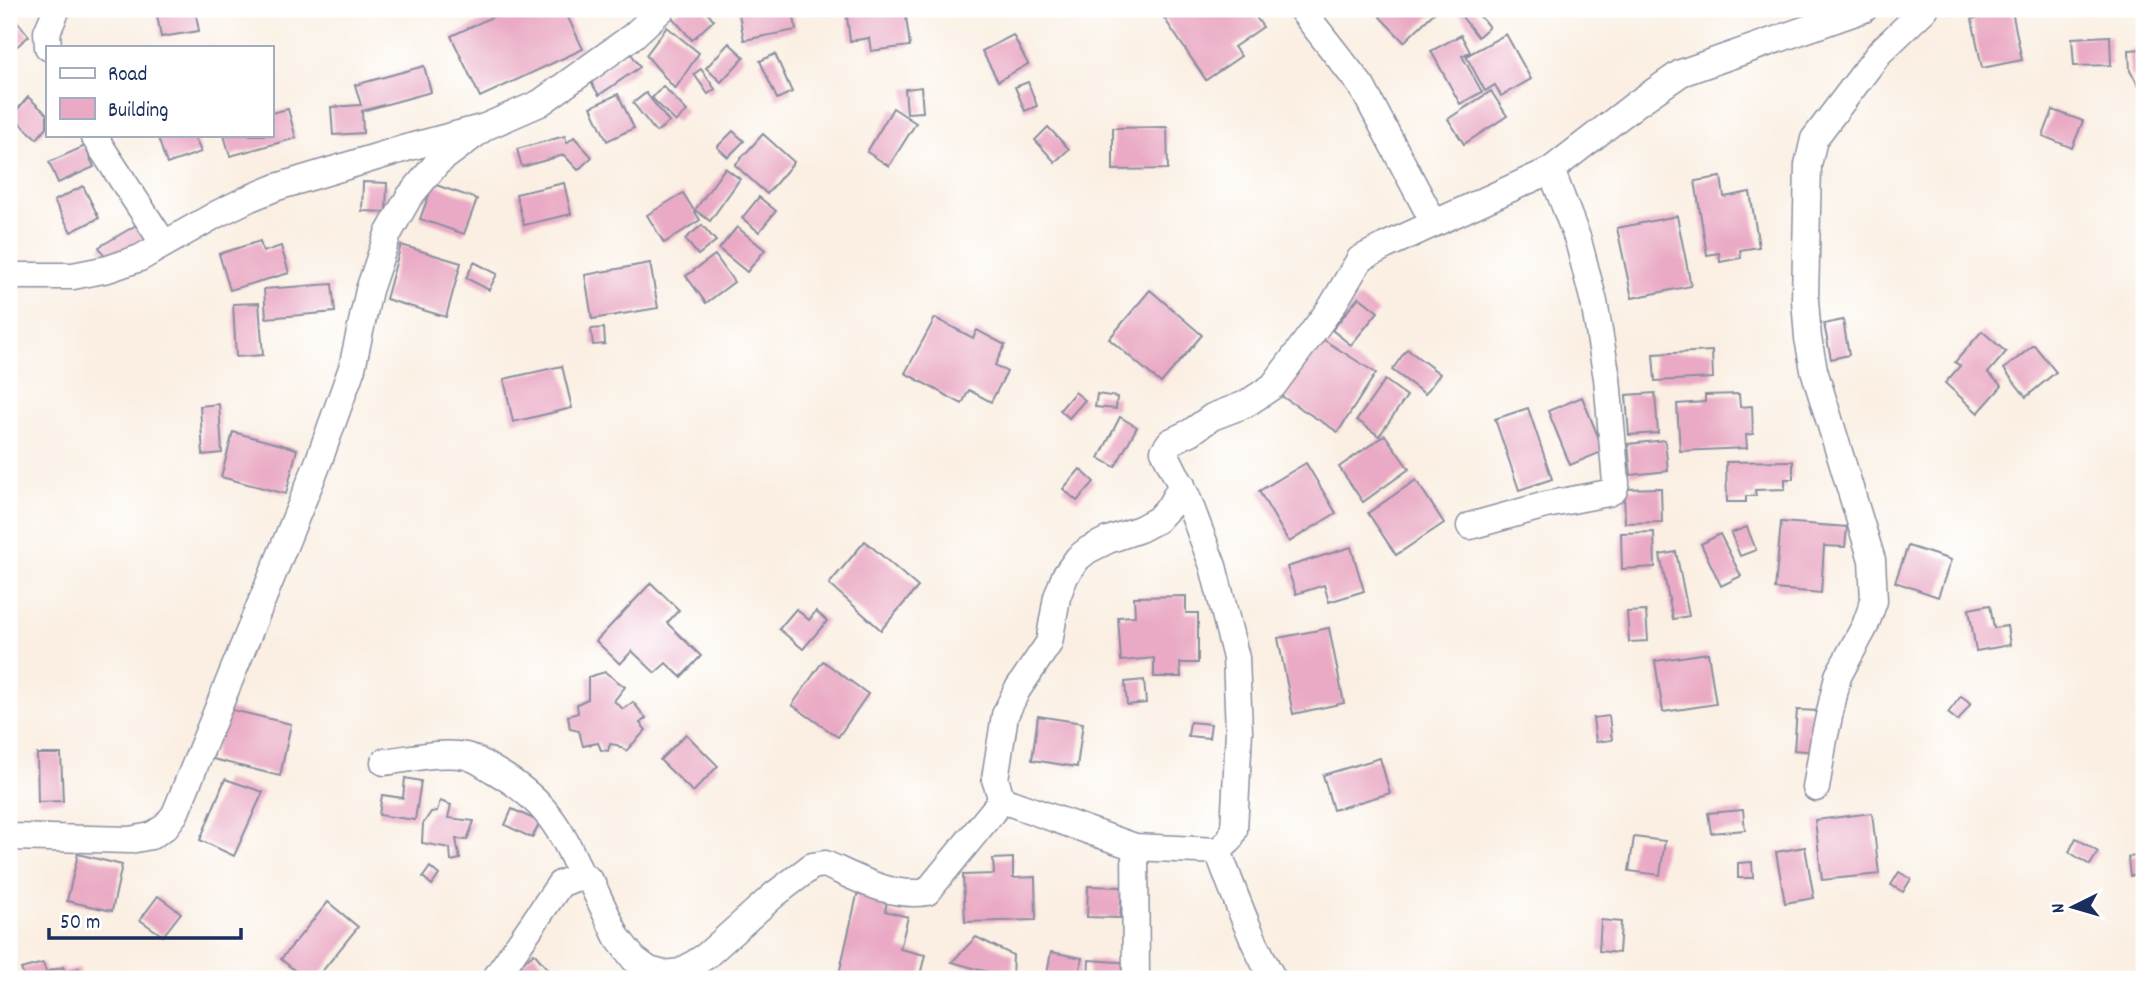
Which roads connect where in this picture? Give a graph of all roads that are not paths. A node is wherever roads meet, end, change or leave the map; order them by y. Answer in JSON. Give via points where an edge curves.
{"nodes":[{"id":1,"x":57,"y":9,"type":"edge"},
{"id":2,"x":662,"y":9,"type":"edge"},
{"id":3,"x":1301,"y":9,"type":"edge"},
{"id":4,"x":1864,"y":9,"type":"edge"},
{"id":5,"x":1925,"y":9,"type":"edge"},
{"id":6,"x":48,"y":46,"type":"edge"},
{"id":7,"x":485,"y":127,"type":"junction"},
{"id":8,"x":94,"y":136,"type":"edge"},
{"id":9,"x":1551,"y":170,"type":"junction"},
{"id":10,"x":1434,"y":223,"type":"junction"},
{"id":11,"x":164,"y":243,"type":"junction"},
{"id":12,"x":9,"y":276,"type":"edge"},
{"id":13,"x":1182,"y":485,"type":"junction"},
{"id":14,"x":1469,"y":526,"type":"dead end"},
{"id":15,"x":384,"y":762,"type":"dead end"},
{"id":16,"x":1816,"y":788,"type":"dead end"},
{"id":17,"x":1002,"y":800,"type":"junction"},
{"id":18,"x":9,"y":837,"type":"edge"},
{"id":19,"x":1135,"y":847,"type":"junction"},
{"id":20,"x":1218,"y":851,"type":"junction"},
{"id":21,"x":582,"y":877,"type":"junction"},
{"id":22,"x":664,"y":976,"type":"edge"},
{"id":23,"x":495,"y":979,"type":"edge"},
{"id":24,"x":1136,"y":979,"type":"edge"},
{"id":25,"x":1273,"y":979,"type":"edge"}],
"edges":[{"from":1,"to":6,"type":"street","via":[[47,32]]},
{"from":2,"to":7,"type":"street","via":[[633,36],[540,103]]},
{"from":3,"to":10,"type":"street","via":[[1362,87]]},
{"from":4,"to":9,"type":"street","via":[[1681,73]]},
{"from":5,"to":16,"type":"street","via":[[1880,52],[1844,97],[1814,139],[1808,165],[1808,338],[1874,579],[1874,601],[1866,626],[1838,676]]},
{"from":7,"to":11,"type":"street","via":[[277,187]]},
{"from":7,"to":18,"type":"street","via":[[438,162],[409,197],[388,234],[369,290],[352,368],[322,452],[175,814],[151,836],[130,840]]},
{"from":8,"to":11,"type":"street"},
{"from":9,"to":10,"type":"street"},
{"from":9,"to":14,"type":"street","via":[[1578,240],[1594,302],[1607,379],[1616,483],[1608,493]]},
{"from":10,"to":13,"type":"street","via":[[1360,259],[1273,386],[1166,446],[1166,456]]},
{"from":11,"to":12,"type":"street","via":[[108,269],[73,276]]},
{"from":13,"to":17,"type":"street","via":[[1157,520],[1088,550],[1065,576],[1049,643],[1006,715],[995,779]]},
{"from":13,"to":20,"type":"street","via":[[1213,566],[1236,658],[1239,731],[1234,830]]},
{"from":15,"to":21,"type":"street","via":[[441,755],[479,761],[521,786],[543,807],[570,846]]},
{"from":17,"to":19,"type":"street"},
{"from":17,"to":22,"type":"street","via":[[927,892],[905,894],[818,864],[774,895],[706,956],[681,972]]},
{"from":19,"to":20,"type":"street"},
{"from":19,"to":24,"type":"street"},
{"from":20,"to":25,"type":"street","via":[[1245,923]]},
{"from":21,"to":22,"type":"street","via":[[592,884],[617,937],[634,959]]},
{"from":21,"to":23,"type":"street","via":[[560,884]]}]}
